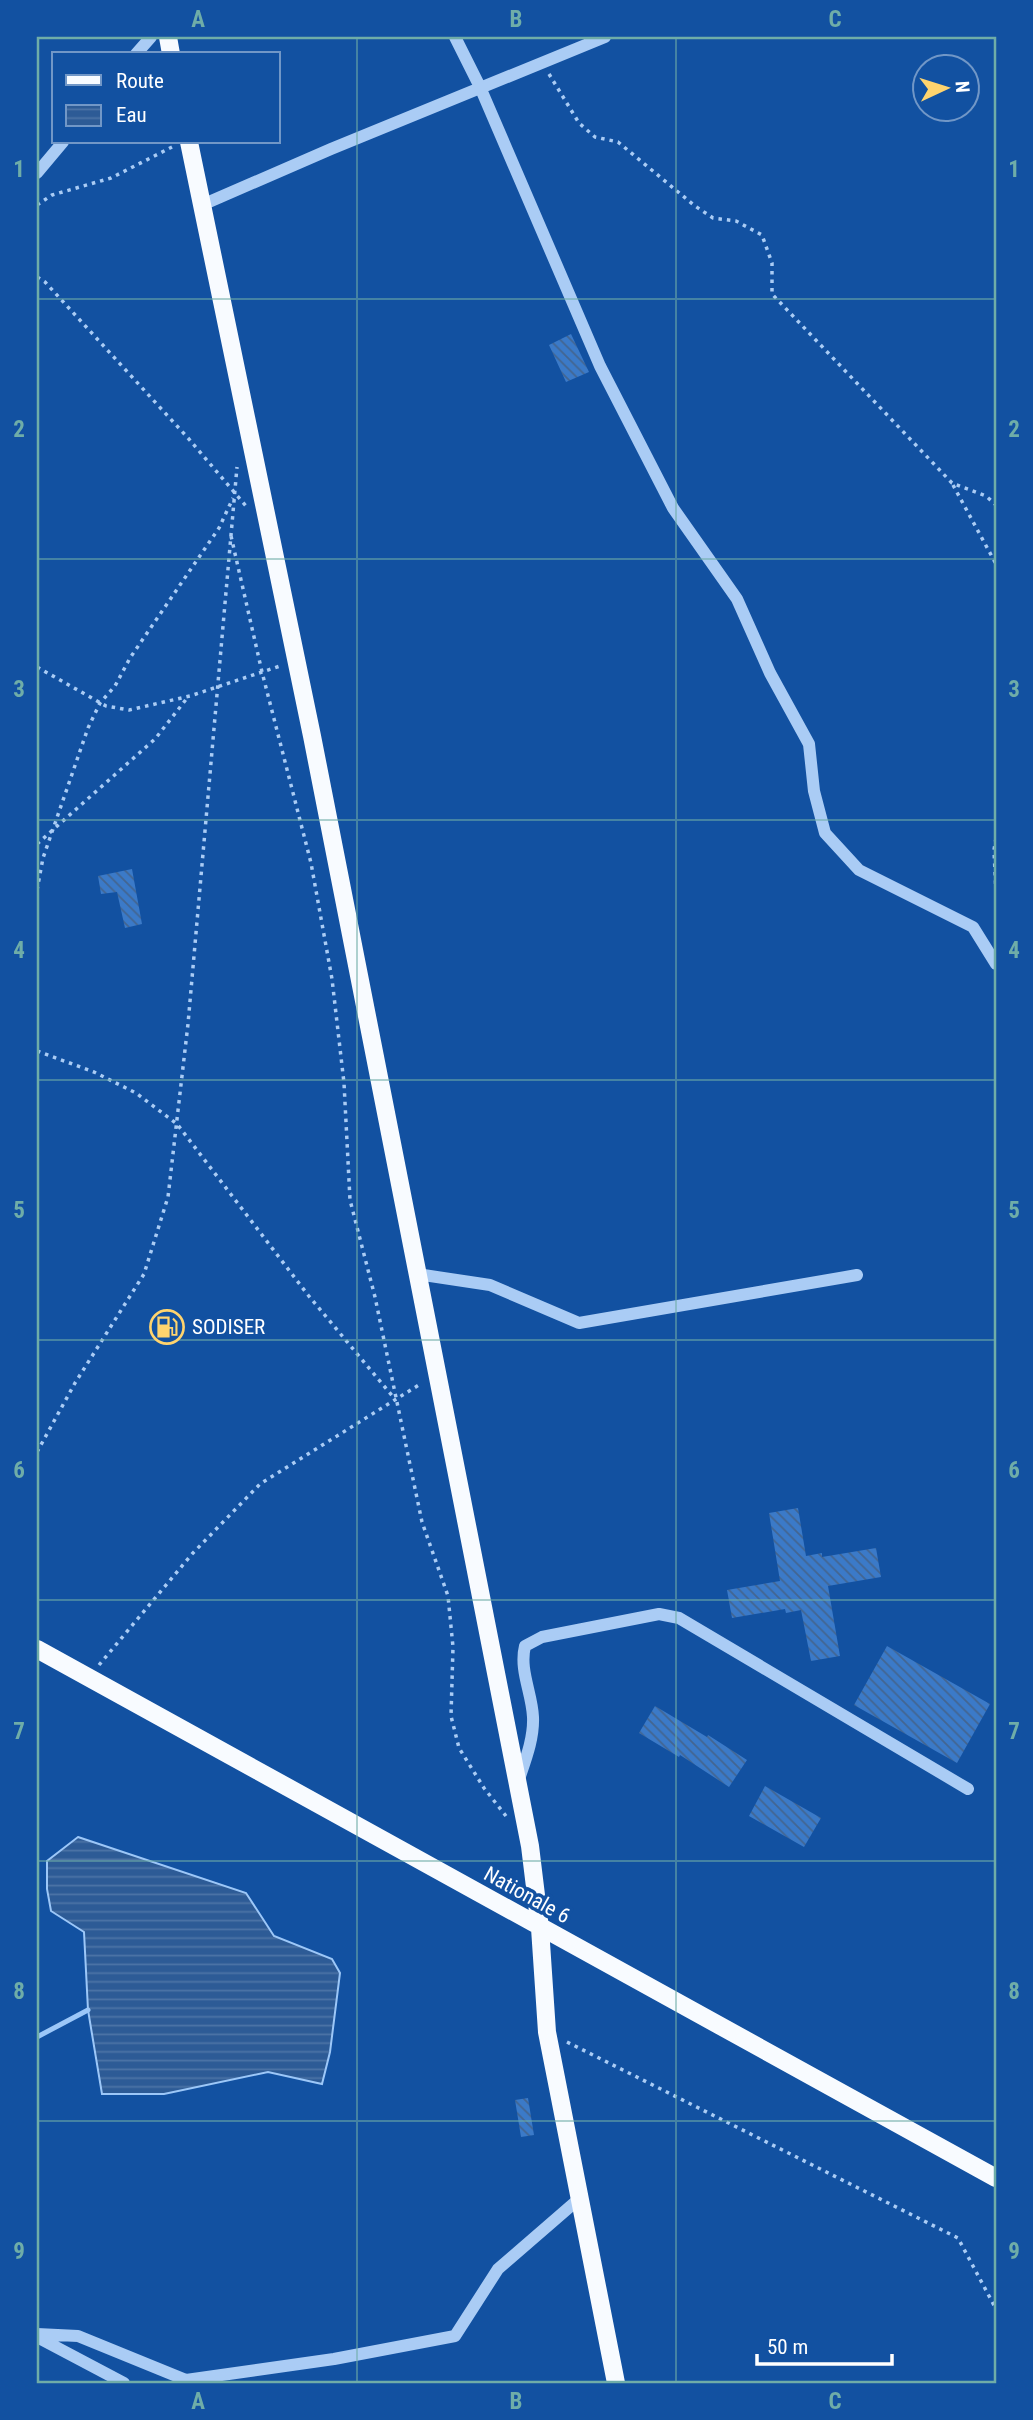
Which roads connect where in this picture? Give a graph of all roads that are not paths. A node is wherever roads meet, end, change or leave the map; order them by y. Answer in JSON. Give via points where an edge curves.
{"nodes":[{"id":1,"x":151,"y":37,"type":"edge"},
{"id":2,"x":455,"y":37,"type":"edge"},
{"id":3,"x":605,"y":37,"type":"edge"},
{"id":4,"x":138,"y":52,"type":"edge"},
{"id":5,"x":480,"y":87,"type":"junction"},
{"id":6,"x":61,"y":144,"type":"edge"},
{"id":7,"x":189,"y":144,"type":"edge"},
{"id":8,"x":37,"y":173,"type":"edge"},
{"id":9,"x":202,"y":205,"type":"junction"},
{"id":10,"x":996,"y":964,"type":"edge"},
{"id":11,"x":417,"y":1274,"type":"junction"},
{"id":12,"x":857,"y":1275,"type":"dead end"},
{"id":13,"x":37,"y":1649,"type":"edge"},
{"id":14,"x":517,"y":1785,"type":"junction"},
{"id":15,"x":968,"y":1789,"type":"dead end"},
{"id":16,"x":540,"y":1928,"type":"junction"},
{"id":17,"x":996,"y":2178,"type":"edge"},
{"id":18,"x":580,"y":2198,"type":"junction"},
{"id":19,"x":37,"y":2336,"type":"edge"},
{"id":20,"x":124,"y":2383,"type":"edge"},
{"id":21,"x":616,"y":2383,"type":"edge"}],
"edges":[{"from":1,"to":4,"type":"street"},
{"from":2,"to":5,"type":"street"},
{"from":3,"to":5,"type":"street"},
{"from":5,"to":9,"type":"street"},
{"from":5,"to":10,"type":"street","via":[[600,366],[673,508],[737,599],[809,744],[825,833],[859,870],[973,927]]},
{"from":6,"to":8,"type":"street"},
{"from":7,"to":9,"type":"main road"},
{"from":9,"to":11,"type":"main road"},
{"from":11,"to":12,"type":"street","via":[[490,1285],[579,1323]]},
{"from":11,"to":14,"type":"main road"},
{"from":13,"to":16,"type":"main road","name":"Nationale 6"},
{"from":14,"to":15,"type":"street","via":[[531,1741],[533,1717],[524,1646],[542,1637],[659,1614],[679,1618]]},
{"from":14,"to":16,"type":"main road"},
{"from":16,"to":17,"type":"main road","name":"Nationale 6"},
{"from":16,"to":18,"type":"main road","via":[[547,2032]]},
{"from":18,"to":19,"type":"street","via":[[498,2269],[455,2336],[186,2380],[78,2336]]},
{"from":18,"to":21,"type":"main road"},
{"from":19,"to":20,"type":"street"}]}
